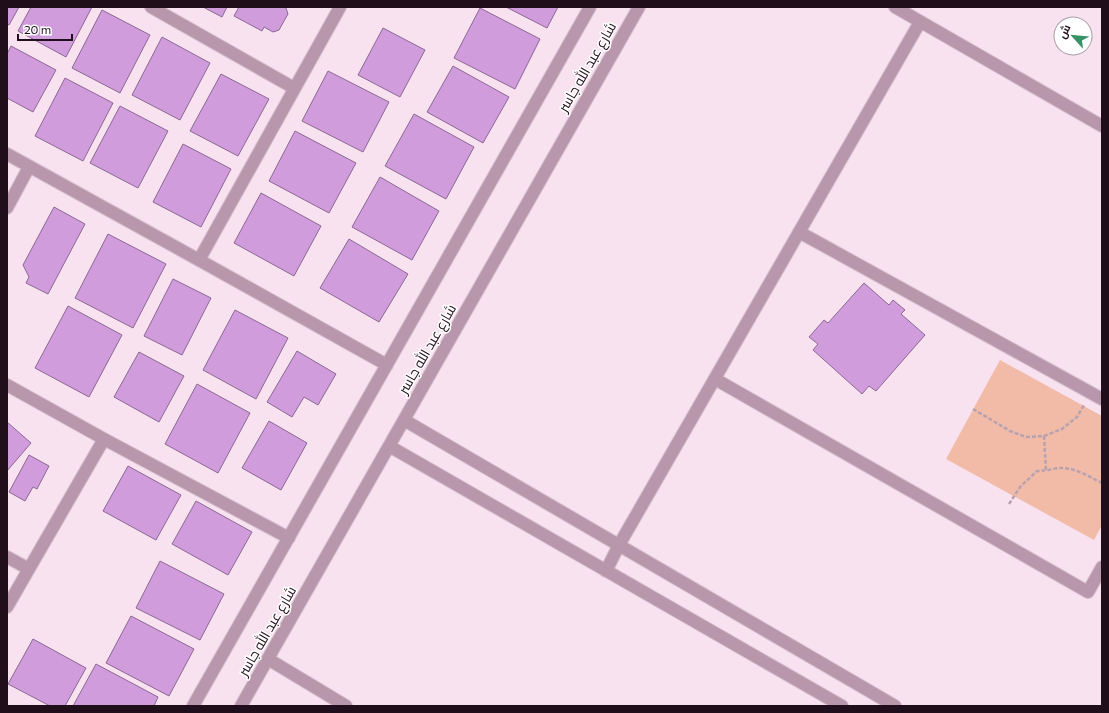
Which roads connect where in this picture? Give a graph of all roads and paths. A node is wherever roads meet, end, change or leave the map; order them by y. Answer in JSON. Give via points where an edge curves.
{"nodes":[{"id":1,"x":152,"y":7,"type":"edge"},
{"id":2,"x":340,"y":7,"type":"edge"},
{"id":3,"x":590,"y":7,"type":"edge"},
{"id":4,"x":639,"y":7,"type":"edge"},
{"id":5,"x":895,"y":7,"type":"edge"},
{"id":6,"x":920,"y":22,"type":"junction"},
{"id":7,"x":294,"y":88,"type":"junction"},
{"id":8,"x":1102,"y":126,"type":"edge"},
{"id":9,"x":7,"y":154,"type":"edge"},
{"id":10,"x":29,"y":167,"type":"junction"},
{"id":11,"x":7,"y":208,"type":"edge"},
{"id":12,"x":799,"y":232,"type":"junction"},
{"id":13,"x":199,"y":260,"type":"junction"},
{"id":14,"x":387,"y":365,"type":"junction"},
{"id":15,"x":715,"y":379,"type":"junction"},
{"id":16,"x":7,"y":385,"type":"edge"},
{"id":17,"x":1091,"y":393,"type":"junction"},
{"id":18,"x":1102,"y":399,"type":"edge"},
{"id":19,"x":973,"y":409,"type":"dead end"},
{"id":20,"x":404,"y":420,"type":"junction"},
{"id":21,"x":1044,"y":436,"type":"junction"},
{"id":22,"x":104,"y":439,"type":"junction"},
{"id":23,"x":389,"y":446,"type":"junction"},
{"id":24,"x":1046,"y":471,"type":"junction"},
{"id":25,"x":1102,"y":483,"type":"edge"},
{"id":26,"x":1009,"y":504,"type":"dead end"},
{"id":27,"x":289,"y":538,"type":"junction"},
{"id":28,"x":619,"y":545,"type":"junction"},
{"id":29,"x":7,"y":557,"type":"edge"},
{"id":30,"x":1102,"y":567,"type":"edge"},
{"id":31,"x":29,"y":569,"type":"junction"},
{"id":32,"x":606,"y":571,"type":"junction"},
{"id":33,"x":7,"y":607,"type":"edge"},
{"id":34,"x":268,"y":659,"type":"junction"},
{"id":35,"x":193,"y":706,"type":"edge"},
{"id":36,"x":241,"y":706,"type":"edge"},
{"id":37,"x":346,"y":706,"type":"edge"},
{"id":38,"x":842,"y":706,"type":"edge"},
{"id":39,"x":895,"y":706,"type":"edge"}],
"edges":[{"from":1,"to":7,"type":"street"},
{"from":2,"to":7,"type":"street"},
{"from":3,"to":14,"type":"street","name":"شارع عبد الله جاسر"},
{"from":4,"to":20,"type":"street","name":"شارع عبد الله جاسر"},
{"from":5,"to":6,"type":"street"},
{"from":6,"to":8,"type":"street"},
{"from":6,"to":12,"type":"street"},
{"from":7,"to":13,"type":"street"},
{"from":9,"to":10,"type":"street"},
{"from":10,"to":11,"type":"street"},
{"from":10,"to":13,"type":"street"},
{"from":12,"to":15,"type":"street"},
{"from":12,"to":17,"type":"street"},
{"from":13,"to":14,"type":"street"},
{"from":14,"to":27,"type":"street","name":"شارع عبد الله جاسر"},
{"from":15,"to":28,"type":"street"},
{"from":15,"to":30,"type":"street","via":[[1088,592]]},
{"from":16,"to":22,"type":"street"},
{"from":17,"to":18,"type":"street"},
{"from":17,"to":21,"type":"path","via":[[1077,417],[1062,429]]},
{"from":19,"to":21,"type":"path","via":[[1010,431],[1026,437]]},
{"from":20,"to":23,"type":"street","name":"شارع عبد الله جاسر"},
{"from":20,"to":28,"type":"street"},
{"from":21,"to":24,"type":"path"},
{"from":22,"to":27,"type":"street"},
{"from":22,"to":31,"type":"street"},
{"from":23,"to":32,"type":"street"},
{"from":23,"to":34,"type":"street","name":"شارع عبد الله جاسر"},
{"from":24,"to":25,"type":"path","via":[[1061,468],[1078,471]]},
{"from":24,"to":26,"type":"path","via":[[1037,471],[1020,487]]},
{"from":27,"to":35,"type":"street","name":"شارع عبد الله جاسر"},
{"from":28,"to":32,"type":"street"},
{"from":28,"to":39,"type":"street"},
{"from":29,"to":31,"type":"street"},
{"from":31,"to":33,"type":"street"},
{"from":32,"to":38,"type":"street"},
{"from":34,"to":36,"type":"street","name":"شارع عبد الله جاسر"},
{"from":34,"to":37,"type":"street"}]}
